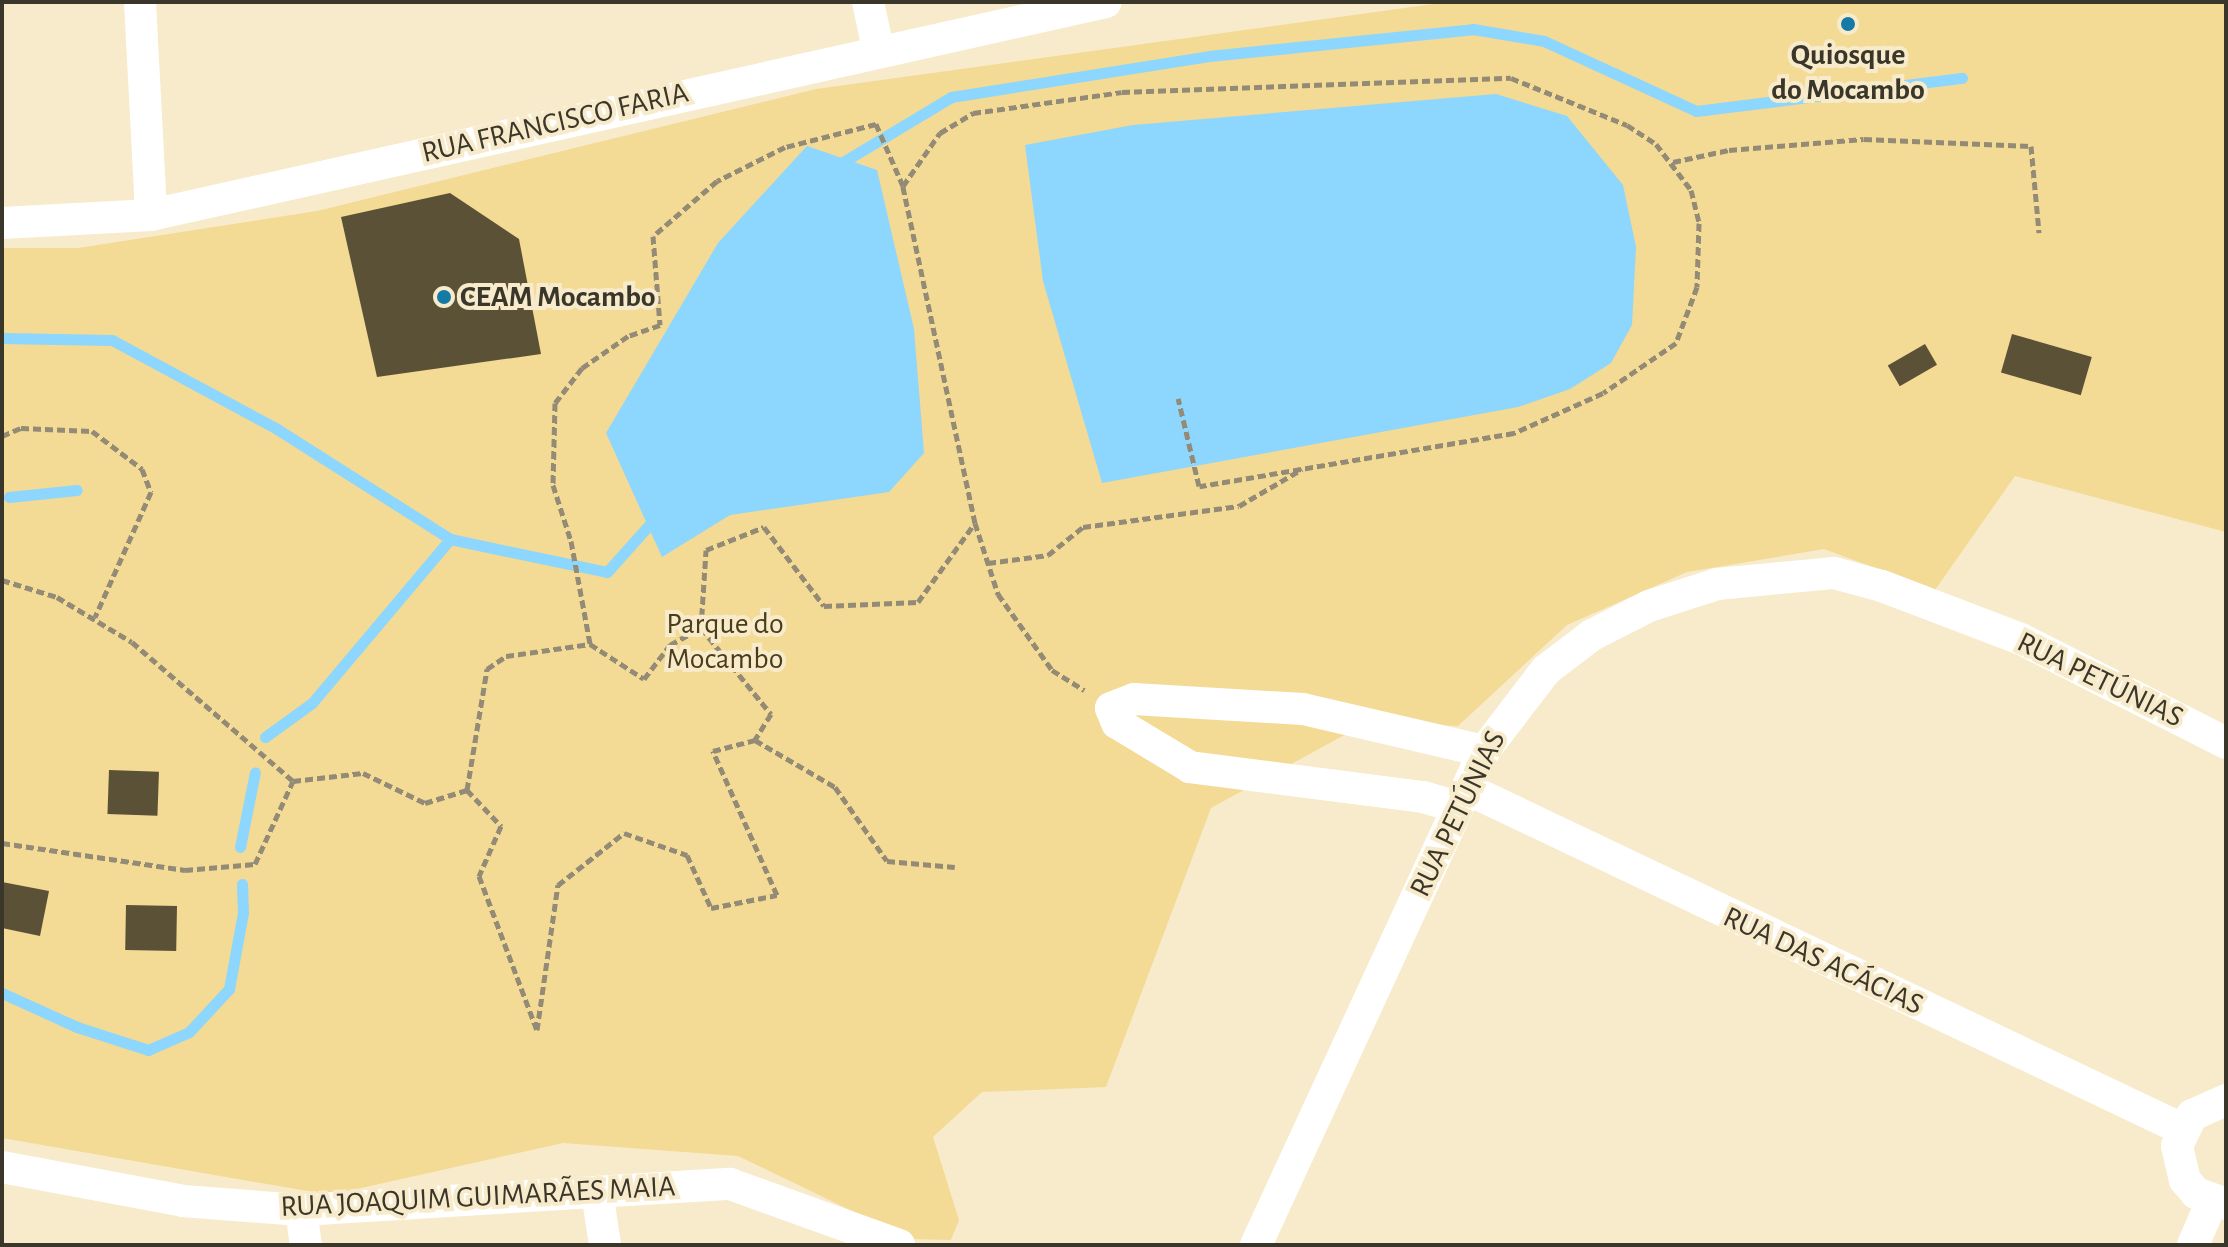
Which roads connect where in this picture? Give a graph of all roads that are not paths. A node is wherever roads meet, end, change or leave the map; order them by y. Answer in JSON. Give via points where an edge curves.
{"nodes":[{"id":1,"x":140,"y":2,"type":"edge"},
{"id":2,"x":868,"y":2,"type":"edge"},
{"id":3,"x":1106,"y":2,"type":"edge"},
{"id":4,"x":878,"y":49,"type":"junction"},
{"id":5,"x":151,"y":215,"type":"junction"},
{"id":6,"x":2,"y":223,"type":"edge"},
{"id":7,"x":2226,"y":743,"type":"edge"},
{"id":8,"x":1484,"y":751,"type":"junction"},
{"id":9,"x":1462,"y":798,"type":"junction"},
{"id":10,"x":2226,"y":1100,"type":"edge"},
{"id":11,"x":2182,"y":1129,"type":"junction"},
{"id":12,"x":2,"y":1167,"type":"edge"},
{"id":13,"x":597,"y":1192,"type":"junction"},
{"id":14,"x":2219,"y":1203,"type":"edge"},
{"id":15,"x":301,"y":1210,"type":"junction"},
{"id":16,"x":1257,"y":1244,"type":"edge"},
{"id":17,"x":306,"y":1245,"type":"edge"},
{"id":18,"x":605,"y":1245,"type":"edge"},
{"id":19,"x":899,"y":1245,"type":"edge"},
{"id":20,"x":2193,"y":1245,"type":"edge"}],
"edges":[{"from":1,"to":5,"type":"street"},
{"from":2,"to":4,"type":"street"},
{"from":3,"to":4,"type":"street","name":"RUA FRANCISCO FARIA"},
{"from":4,"to":5,"type":"street","name":"RUA FRANCISCO FARIA"},
{"from":5,"to":6,"type":"street","name":"RUA FRANCISCO FARIA"},
{"from":7,"to":8,"type":"street","name":"RUA PETÚNIAS","via":[[2021,639],[1834,573],[1717,584],[1649,606],[1592,635],[1546,670]]},
{"from":8,"to":9,"type":"street","name":"RUA PETÚNIAS"},
{"from":8,"to":9,"type":"street","name":"RUA DAS ACÁCIAS","via":[[1303,709],[1134,699],[1111,708],[1117,723],[1190,767]]},
{"from":9,"to":11,"type":"street","name":"RUA DAS ACÁCIAS"},
{"from":9,"to":16,"type":"street","name":"RUA PETÚNIAS"},
{"from":10,"to":11,"type":"street","via":[[2207,1105]]},
{"from":11,"to":14,"type":"street","via":[[2178,1163],[2196,1193]]},
{"from":12,"to":15,"type":"street","name":"RUA JOAQUIM GUIMARÃES MAIA","via":[[183,1201]]},
{"from":13,"to":15,"type":"street","name":"RUA JOAQUIM GUIMARÃES MAIA"},
{"from":13,"to":18,"type":"street"},
{"from":13,"to":19,"type":"street","name":"RUA JOAQUIM GUIMARÃES MAIA","via":[[730,1184]]},
{"from":14,"to":20,"type":"street"},
{"from":15,"to":17,"type":"street"}]}
